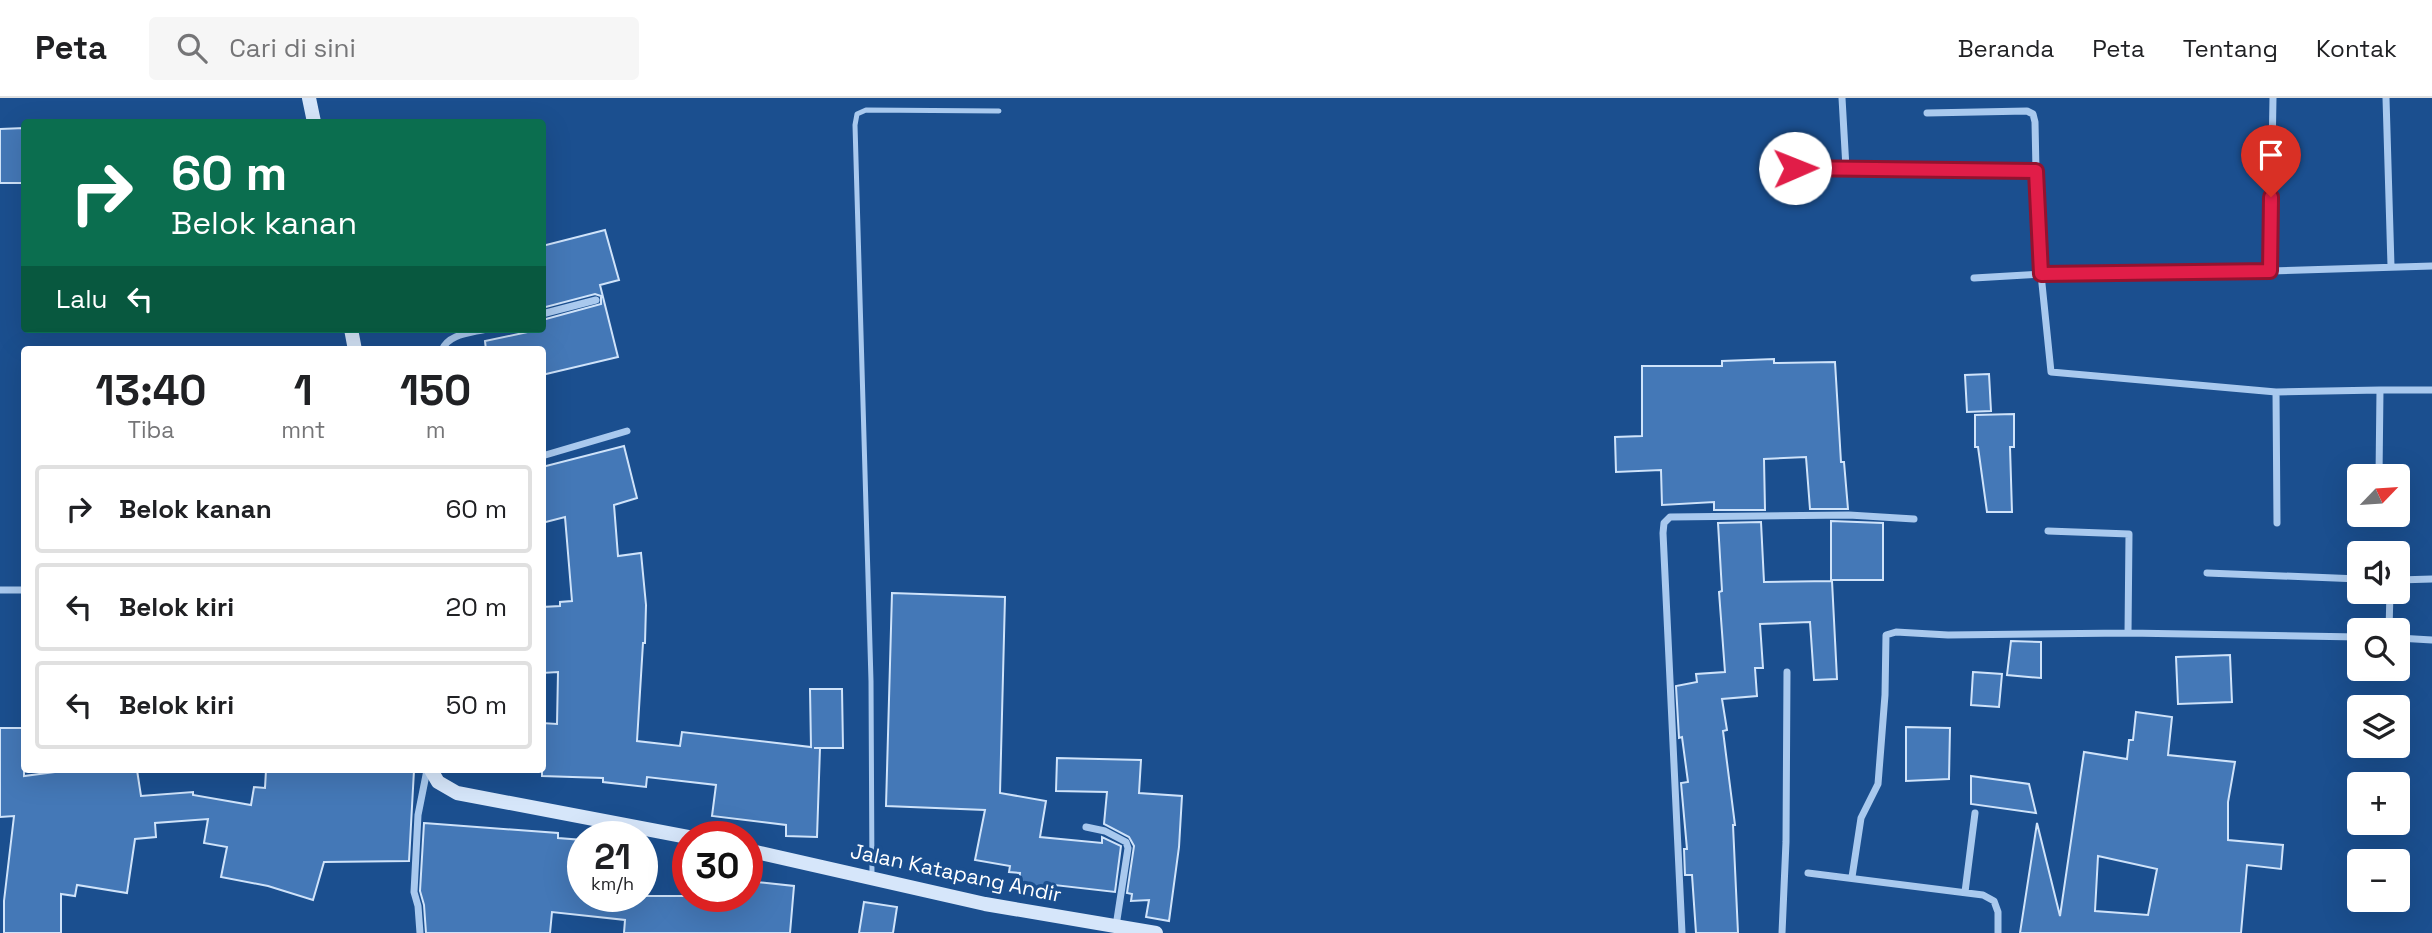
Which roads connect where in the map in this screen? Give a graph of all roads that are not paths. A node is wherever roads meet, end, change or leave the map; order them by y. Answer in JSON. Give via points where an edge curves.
{"nodes":[{"id":1,"x":309,"y":98,"type":"edge"},
{"id":2,"x":1842,"y":98,"type":"edge"},
{"id":3,"x":2273,"y":98,"type":"edge"},
{"id":4,"x":2386,"y":98,"type":"edge"},
{"id":5,"x":999,"y":111,"type":"dead end"},
{"id":6,"x":1927,"y":113,"type":"dead end"},
{"id":7,"x":313,"y":119,"type":"edge"},
{"id":8,"x":1795,"y":168,"type":"dead end"},
{"id":9,"x":1846,"y":168,"type":"junction"},
{"id":10,"x":2036,"y":171,"type":"junction"},
{"id":11,"x":2432,"y":266,"type":"edge"},
{"id":12,"x":2391,"y":267,"type":"junction"},
{"id":13,"x":2270,"y":271,"type":"junction"},
{"id":14,"x":2041,"y":274,"type":"junction"},
{"id":15,"x":1974,"y":278,"type":"dead end"},
{"id":16,"x":596,"y":300,"type":"dead end"},
{"id":17,"x":546,"y":313,"type":"edge"},
{"id":18,"x":470,"y":333,"type":"edge"},
{"id":19,"x":444,"y":346,"type":"edge"},
{"id":20,"x":2380,"y":390,"type":"junction"},
{"id":21,"x":2432,"y":390,"type":"edge"},
{"id":22,"x":2276,"y":392,"type":"junction"},
{"id":23,"x":627,"y":431,"type":"dead end"},
{"id":24,"x":546,"y":455,"type":"edge"},
{"id":25,"x":2379,"y":464,"type":"edge"},
{"id":26,"x":1914,"y":519,"type":"dead end"},
{"id":27,"x":2277,"y":523,"type":"dead end"},
{"id":28,"x":2048,"y":531,"type":"dead end"},
{"id":29,"x":2207,"y":573,"type":"dead end"},
{"id":30,"x":2347,"y":579,"type":"edge"},
{"id":31,"x":2432,"y":579,"type":"edge"},
{"id":32,"x":2410,"y":580,"type":"edge"},
{"id":33,"x":0,"y":590,"type":"edge"},
{"id":34,"x":21,"y":590,"type":"edge"},
{"id":35,"x":2128,"y":633,"type":"junction"},
{"id":36,"x":2347,"y":637,"type":"edge"},
{"id":37,"x":2410,"y":639,"type":"edge"},
{"id":38,"x":2432,"y":640,"type":"edge"},
{"id":39,"x":1787,"y":673,"type":"dead end"},
{"id":40,"x":428,"y":773,"type":"edge"},
{"id":41,"x":431,"y":773,"type":"edge"},
{"id":42,"x":1975,"y":813,"type":"dead end"},
{"id":43,"x":1086,"y":827,"type":"dead end"},
{"id":44,"x":672,"y":834,"type":"edge"},
{"id":45,"x":763,"y":853,"type":"edge"},
{"id":46,"x":1808,"y":873,"type":"dead end"},
{"id":47,"x":872,"y":877,"type":"junction"},
{"id":48,"x":1852,"y":877,"type":"junction"},
{"id":49,"x":1965,"y":892,"type":"junction"},
{"id":50,"x":1116,"y":926,"type":"junction"},
{"id":51,"x":420,"y":933,"type":"edge"},
{"id":52,"x":1156,"y":933,"type":"edge"},
{"id":53,"x":1682,"y":933,"type":"edge"},
{"id":54,"x":1782,"y":933,"type":"edge"},
{"id":55,"x":1998,"y":933,"type":"edge"}],
"edges":[{"from":1,"to":7,"type":"street"},
{"from":2,"to":9,"type":"street"},
{"from":3,"to":13,"type":"street"},
{"from":4,"to":12,"type":"street"},
{"from":5,"to":47,"type":"lane","via":[[866,110],[857,114]]},
{"from":6,"to":10,"type":"street","via":[[2033,114]]},
{"from":8,"to":9,"type":"street"},
{"from":9,"to":10,"type":"street"},
{"from":10,"to":14,"type":"street"},
{"from":11,"to":12,"type":"street"},
{"from":12,"to":13,"type":"street"},
{"from":13,"to":14,"type":"street"},
{"from":14,"to":15,"type":"street"},
{"from":14,"to":22,"type":"street","via":[[2051,372]]},
{"from":16,"to":17,"type":"street"},
{"from":18,"to":19,"type":"street","via":[[451,338]]},
{"from":20,"to":21,"type":"street"},
{"from":20,"to":22,"type":"street"},
{"from":20,"to":25,"type":"street"},
{"from":22,"to":27,"type":"street"},
{"from":23,"to":24,"type":"street"},
{"from":26,"to":53,"type":"street","via":[[1670,517],[1664,523]]},
{"from":28,"to":35,"type":"street","via":[[2129,534]]},
{"from":29,"to":30,"type":"street"},
{"from":31,"to":32,"type":"street"},
{"from":33,"to":34,"type":"street"},
{"from":35,"to":36,"type":"street"},
{"from":35,"to":48,"type":"street","via":[[1886,635],[1878,784],[1861,818]]},
{"from":37,"to":38,"type":"street"},
{"from":39,"to":54,"type":"street"},
{"from":40,"to":51,"type":"street","via":[[418,815],[414,892]]},
{"from":41,"to":44,"type":"street","via":[[457,793]]},
{"from":42,"to":49,"type":"street"},
{"from":43,"to":50,"type":"street","via":[[1105,831],[1126,842],[1128,848]]},
{"from":45,"to":47,"type":"street","name":"Jalan Katapang Andir"},
{"from":46,"to":48,"type":"street"},
{"from":47,"to":50,"type":"street","name":"Jalan Katapang Andir","via":[[985,904]]},
{"from":48,"to":49,"type":"street"},
{"from":49,"to":55,"type":"street","via":[[1994,901]]},
{"from":50,"to":52,"type":"street","name":"Jalan Katapang Andir"}]}
